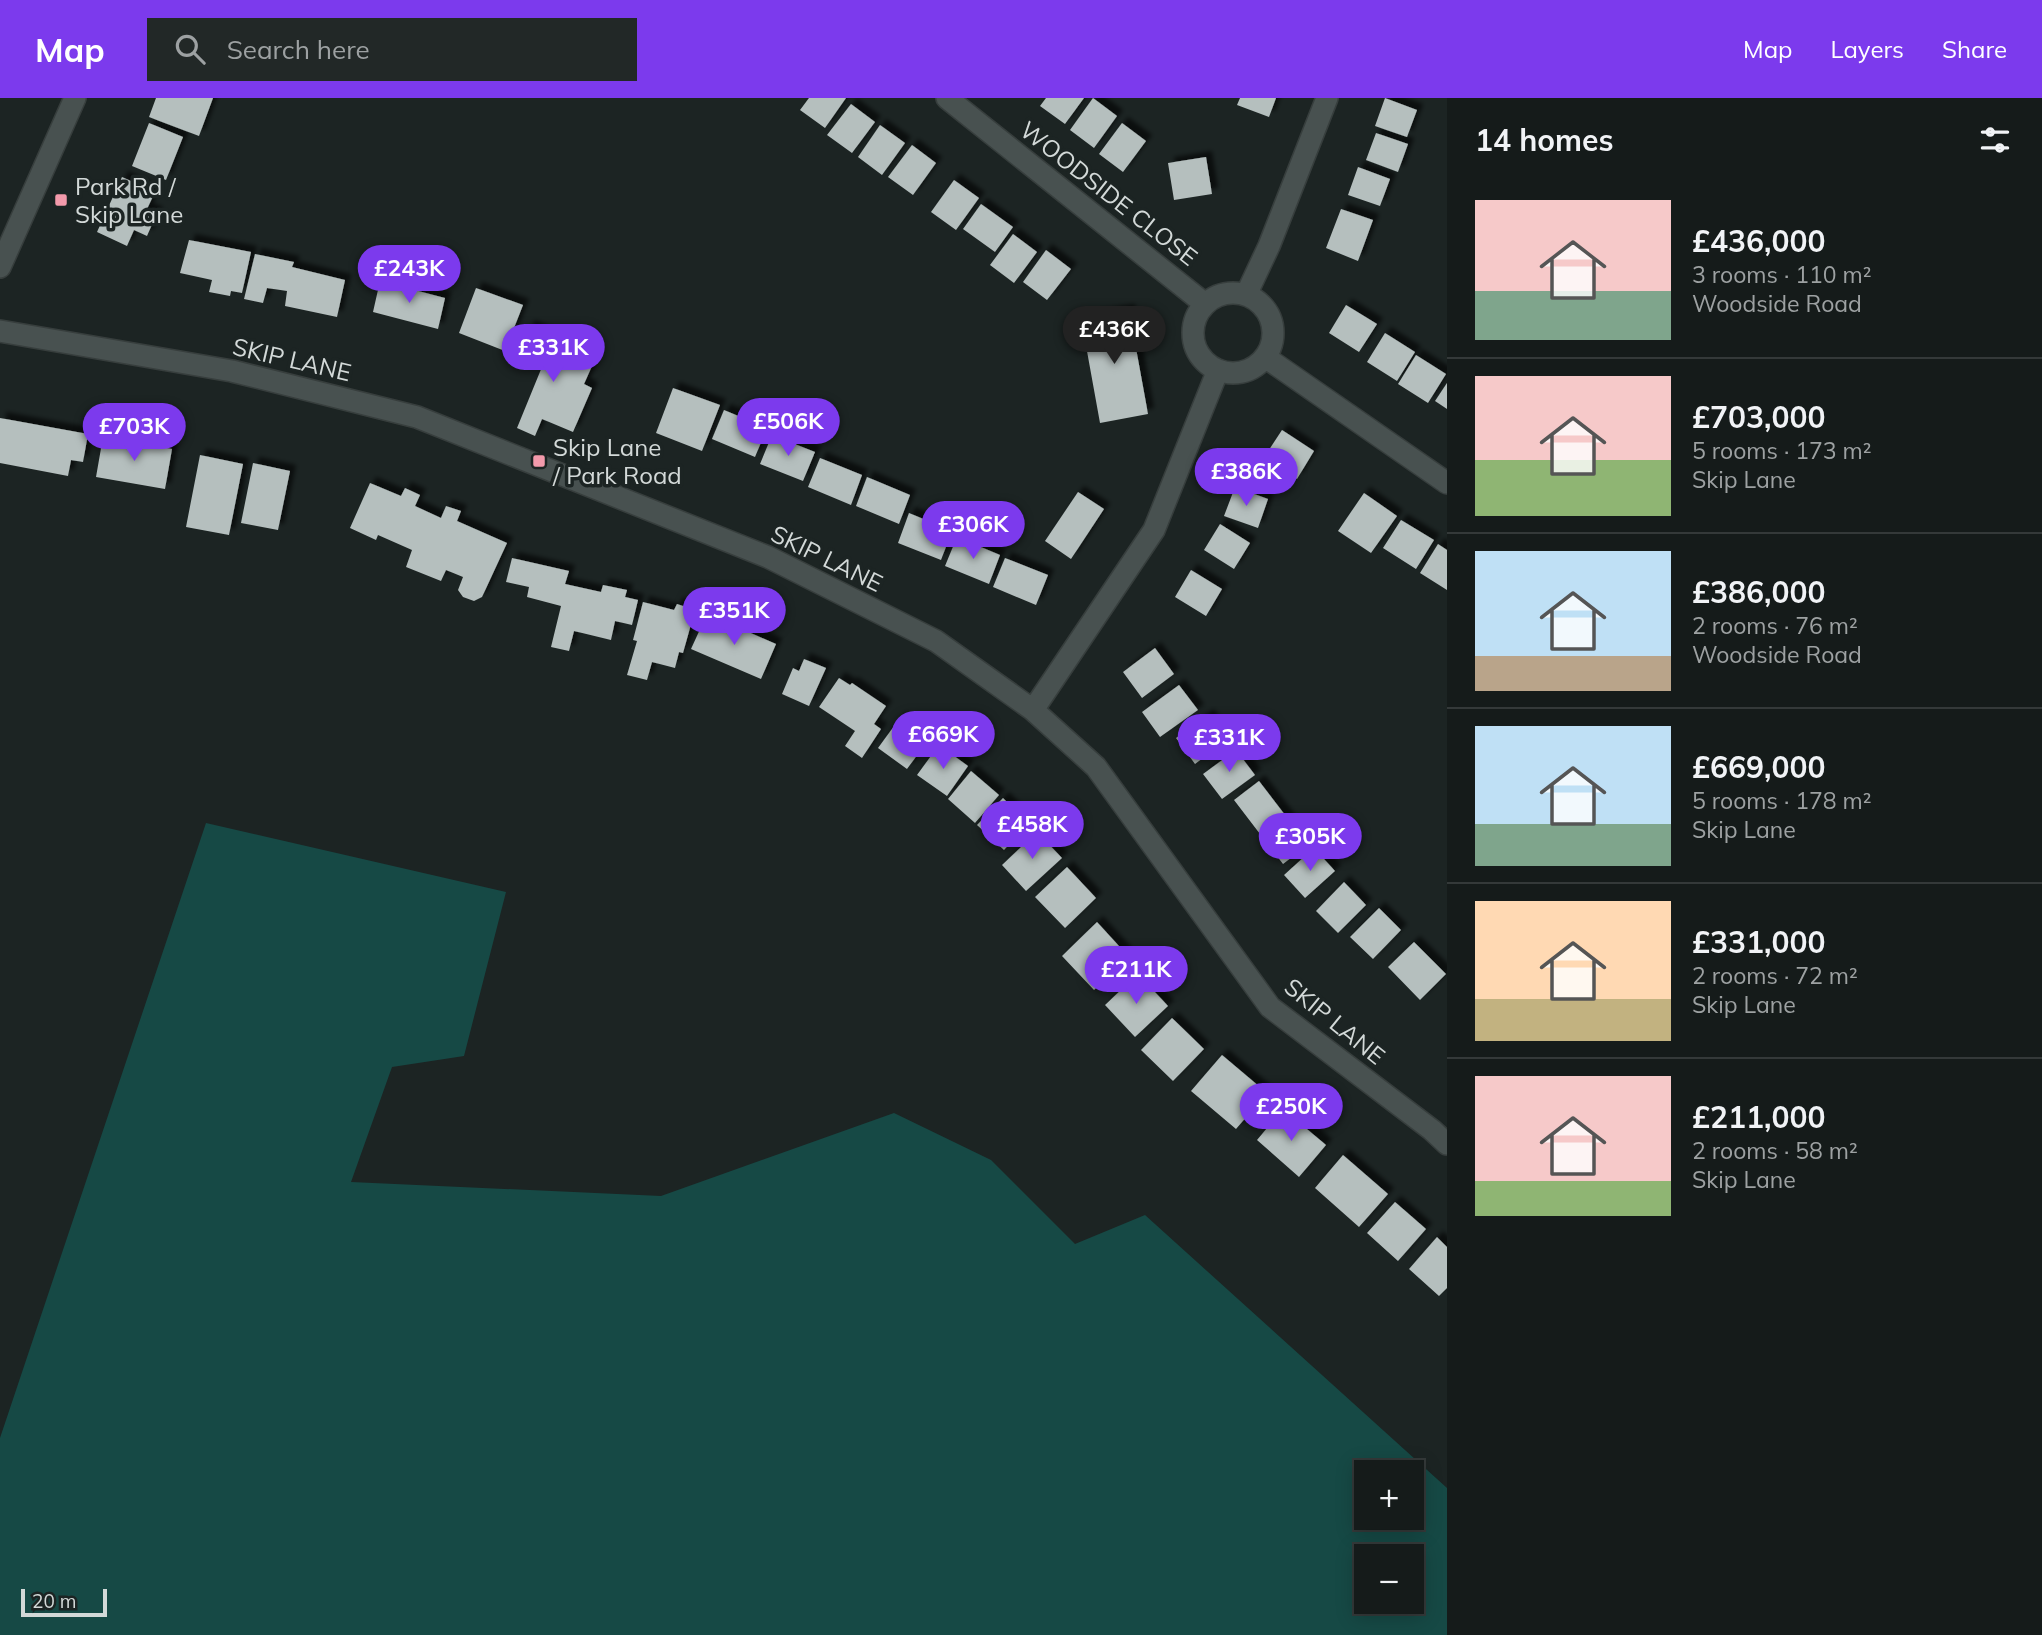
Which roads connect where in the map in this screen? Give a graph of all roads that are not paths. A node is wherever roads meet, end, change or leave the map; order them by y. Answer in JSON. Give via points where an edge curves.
{"nodes":[{"id":1,"x":75,"y":98,"type":"edge"},
{"id":2,"x":947,"y":98,"type":"edge"},
{"id":3,"x":1327,"y":98,"type":"edge"},
{"id":4,"x":0,"y":267,"type":"edge"},
{"id":5,"x":1246,"y":295,"type":"junction"},
{"id":6,"x":1205,"y":303,"type":"junction"},
{"id":7,"x":0,"y":331,"type":"edge"},
{"id":8,"x":1265,"y":357,"type":"junction"},
{"id":9,"x":1218,"y":370,"type":"junction"},
{"id":10,"x":1447,"y":483,"type":"edge"},
{"id":11,"x":1033,"y":710,"type":"junction"},
{"id":12,"x":1447,"y":1144,"type":"edge"}],
"edges":[{"from":1,"to":4,"type":"street"},
{"from":2,"to":6,"type":"street","name":"WOODSIDE CLOSE"},
{"from":3,"to":5,"type":"street"},
{"from":5,"to":6,"type":"street","via":[[1223,294]]},
{"from":5,"to":8,"type":"street","via":[[1261,303],[1272,320],[1274,334]]},
{"from":6,"to":9,"type":"street","via":[[1193,335],[1204,360]]},
{"from":7,"to":11,"type":"street","name":"SKIP LANE","via":[[232,371],[417,416],[768,557],[936,641]]},
{"from":8,"to":9,"type":"street","via":[[1254,368],[1234,373]]},
{"from":8,"to":10,"type":"street"},
{"from":9,"to":11,"type":"street","via":[[1154,530]]},
{"from":11,"to":12,"type":"street","name":"SKIP LANE","via":[[1096,767],[1269,1007]]}]}
